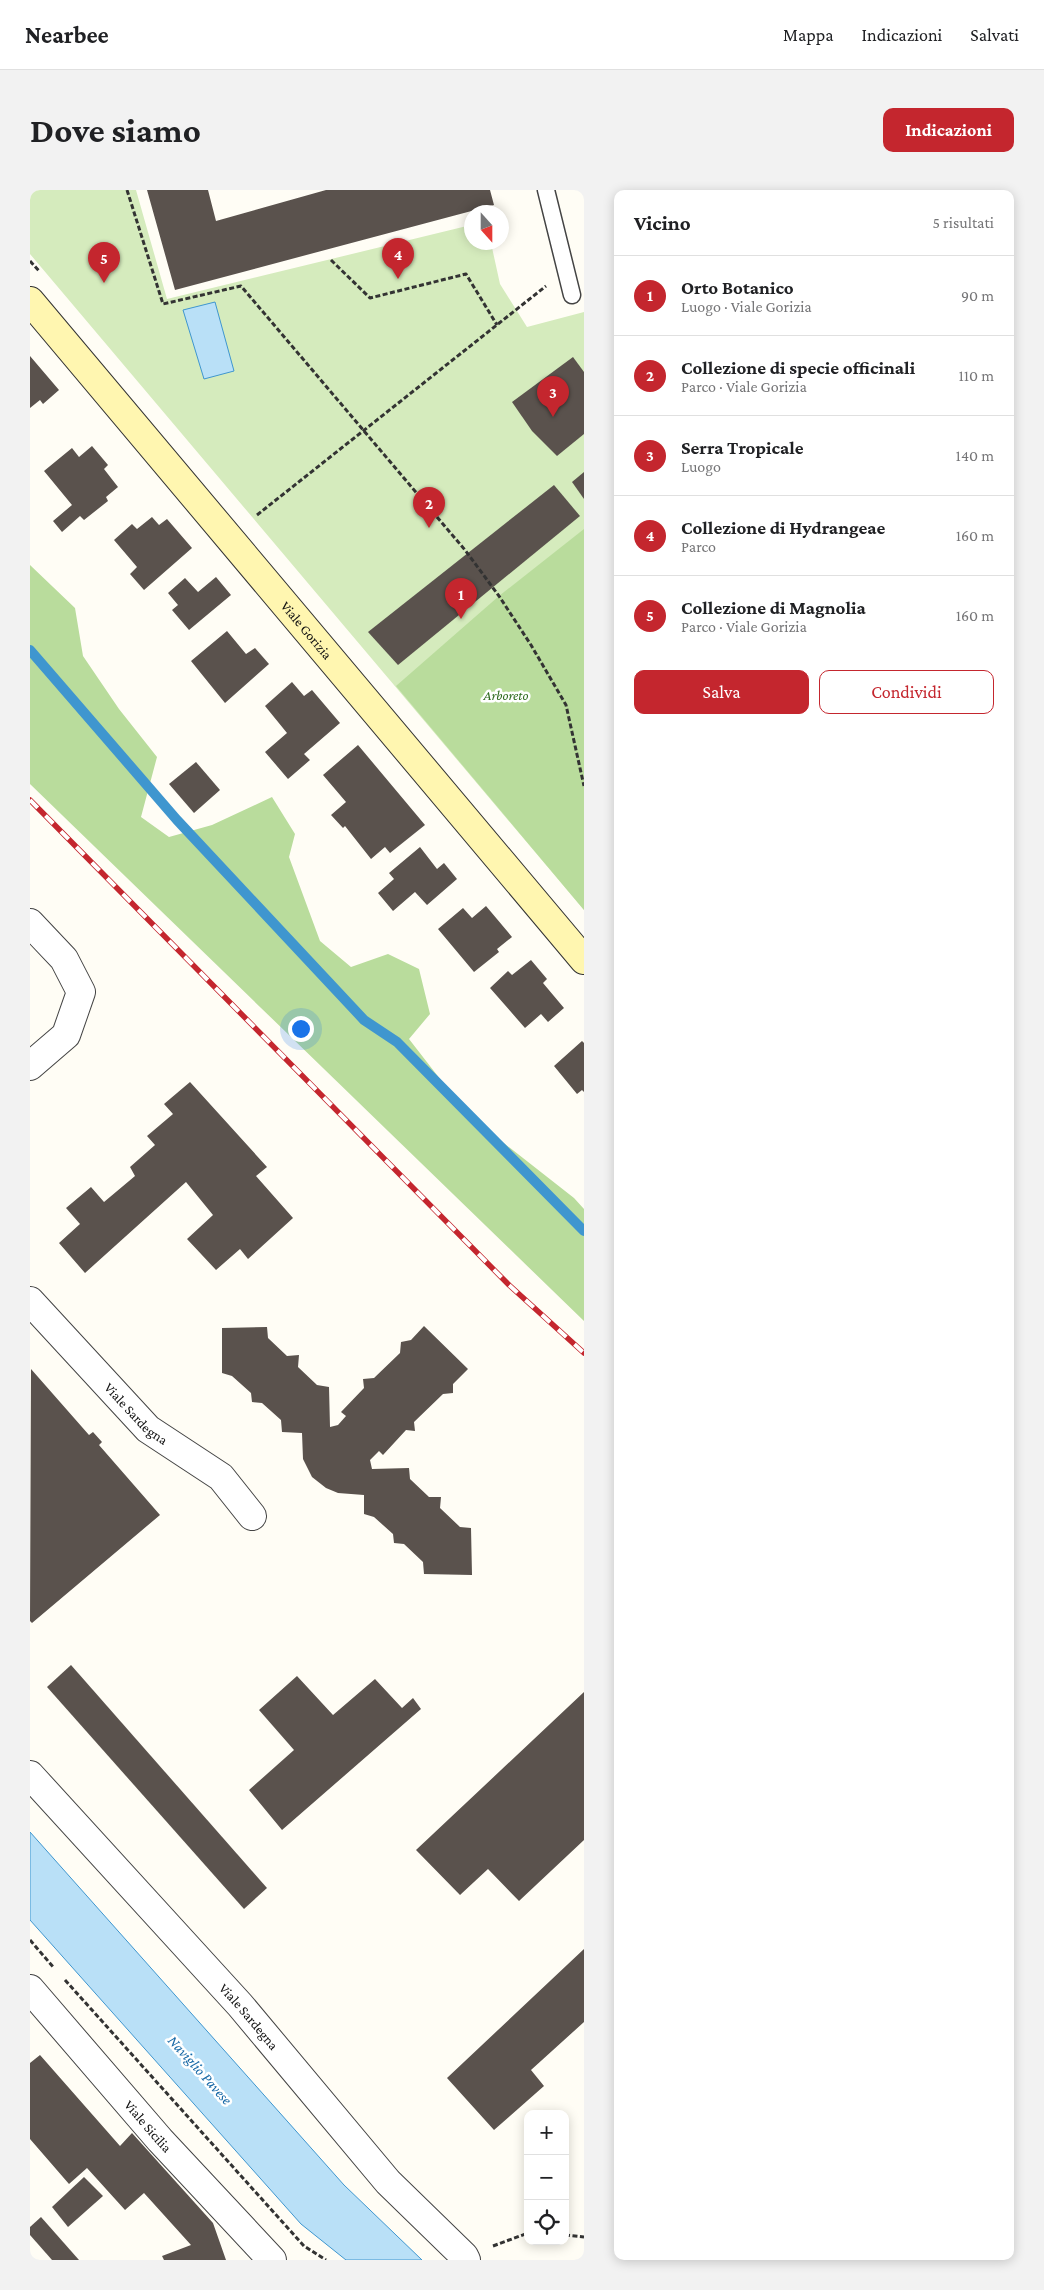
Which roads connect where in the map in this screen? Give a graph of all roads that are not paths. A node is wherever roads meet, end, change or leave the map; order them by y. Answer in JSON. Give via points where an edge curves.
{"nodes":[{"id":1,"x":546,"y":190,"type":"edge"},
{"id":2,"x":572,"y":294,"type":"dead end"},
{"id":3,"x":30,"y":301,"type":"edge"},
{"id":4,"x":30,"y":923,"type":"edge"},
{"id":5,"x":584,"y":960,"type":"edge"},
{"id":6,"x":30,"y":1066,"type":"edge"},
{"id":7,"x":30,"y":1301,"type":"edge"},
{"id":8,"x":252,"y":1516,"type":"dead end"},
{"id":9,"x":30,"y":1775,"type":"edge"},
{"id":10,"x":30,"y":1989,"type":"edge"},
{"id":11,"x":272,"y":2260,"type":"edge"},
{"id":12,"x":466,"y":2260,"type":"edge"}],
"edges":[{"from":1,"to":2,"type":"lane"},
{"from":3,"to":5,"type":"street","name":"Viale Gorizia"},
{"from":4,"to":6,"type":"street","via":[[64,959],[81,992],[66,1035]]},
{"from":7,"to":8,"type":"street","name":"Viale Sardegna","via":[[148,1429],[221,1477]]},
{"from":9,"to":12,"type":"street","name":"Viale Sardegna","via":[[240,2005],[388,2182]]},
{"from":10,"to":11,"type":"street","name":"Viale Sicilia","via":[[160,2140]]}]}
